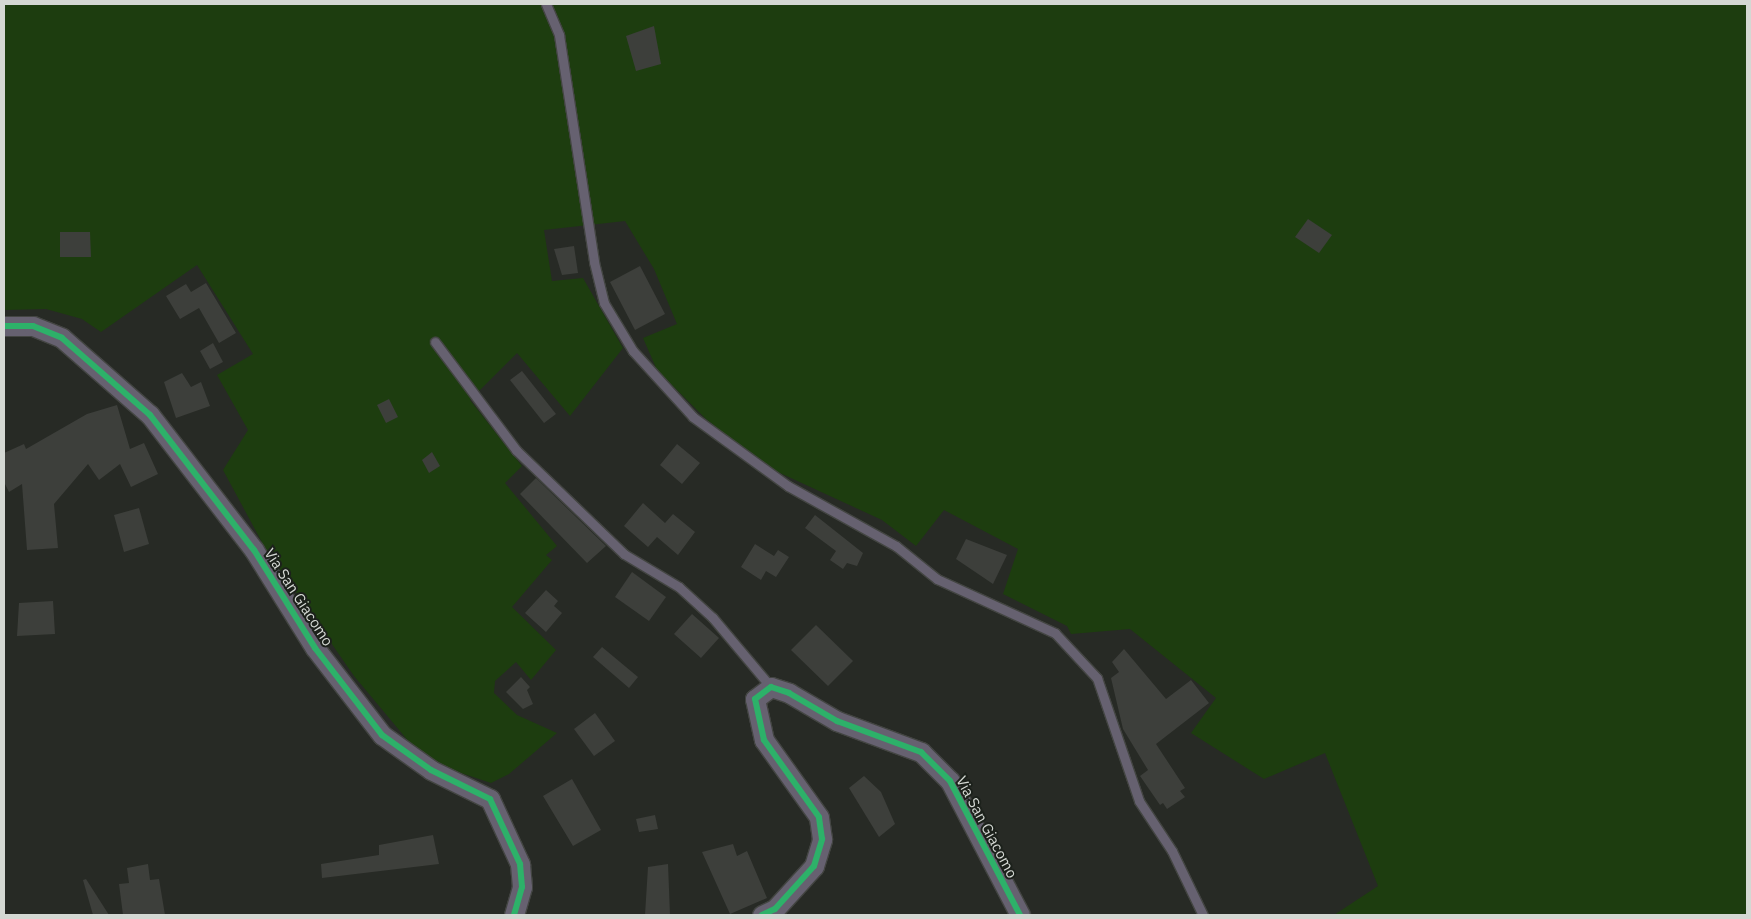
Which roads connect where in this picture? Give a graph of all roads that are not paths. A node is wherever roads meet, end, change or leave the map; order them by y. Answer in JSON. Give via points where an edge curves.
{"nodes":[{"id":1,"x":546,"y":4,"type":"edge"},
{"id":2,"x":4,"y":326,"type":"edge"},
{"id":3,"x":435,"y":342,"type":"dead end"},
{"id":4,"x":770,"y":687,"type":"junction"},
{"id":5,"x":514,"y":915,"type":"edge"},
{"id":6,"x":762,"y":915,"type":"edge"},
{"id":7,"x":1020,"y":915,"type":"edge"},
{"id":8,"x":1203,"y":915,"type":"edge"}],
"edges":[{"from":1,"to":8,"type":"lane","via":[[559,35],[594,262],[604,303],[633,351],[693,416],[788,486],[896,546],[938,579],[1054,633],[1097,678],[1139,801],[1172,851]]},
{"from":2,"to":5,"type":"street","name":"Via San Giacomo","via":[[33,326],[62,338],[150,415],[254,550],[315,648],[382,735],[431,770],[490,799],[520,864],[522,888]]},
{"from":3,"to":4,"type":"lane","via":[[516,450],[624,554],[679,588],[713,618]]},
{"from":4,"to":6,"type":"street","via":[[755,699],[764,740],[819,818],[822,839],[814,866],[775,909]]},
{"from":4,"to":7,"type":"street","name":"Via San Giacomo","via":[[789,693],[838,721],[921,752],[950,781]]}]}
